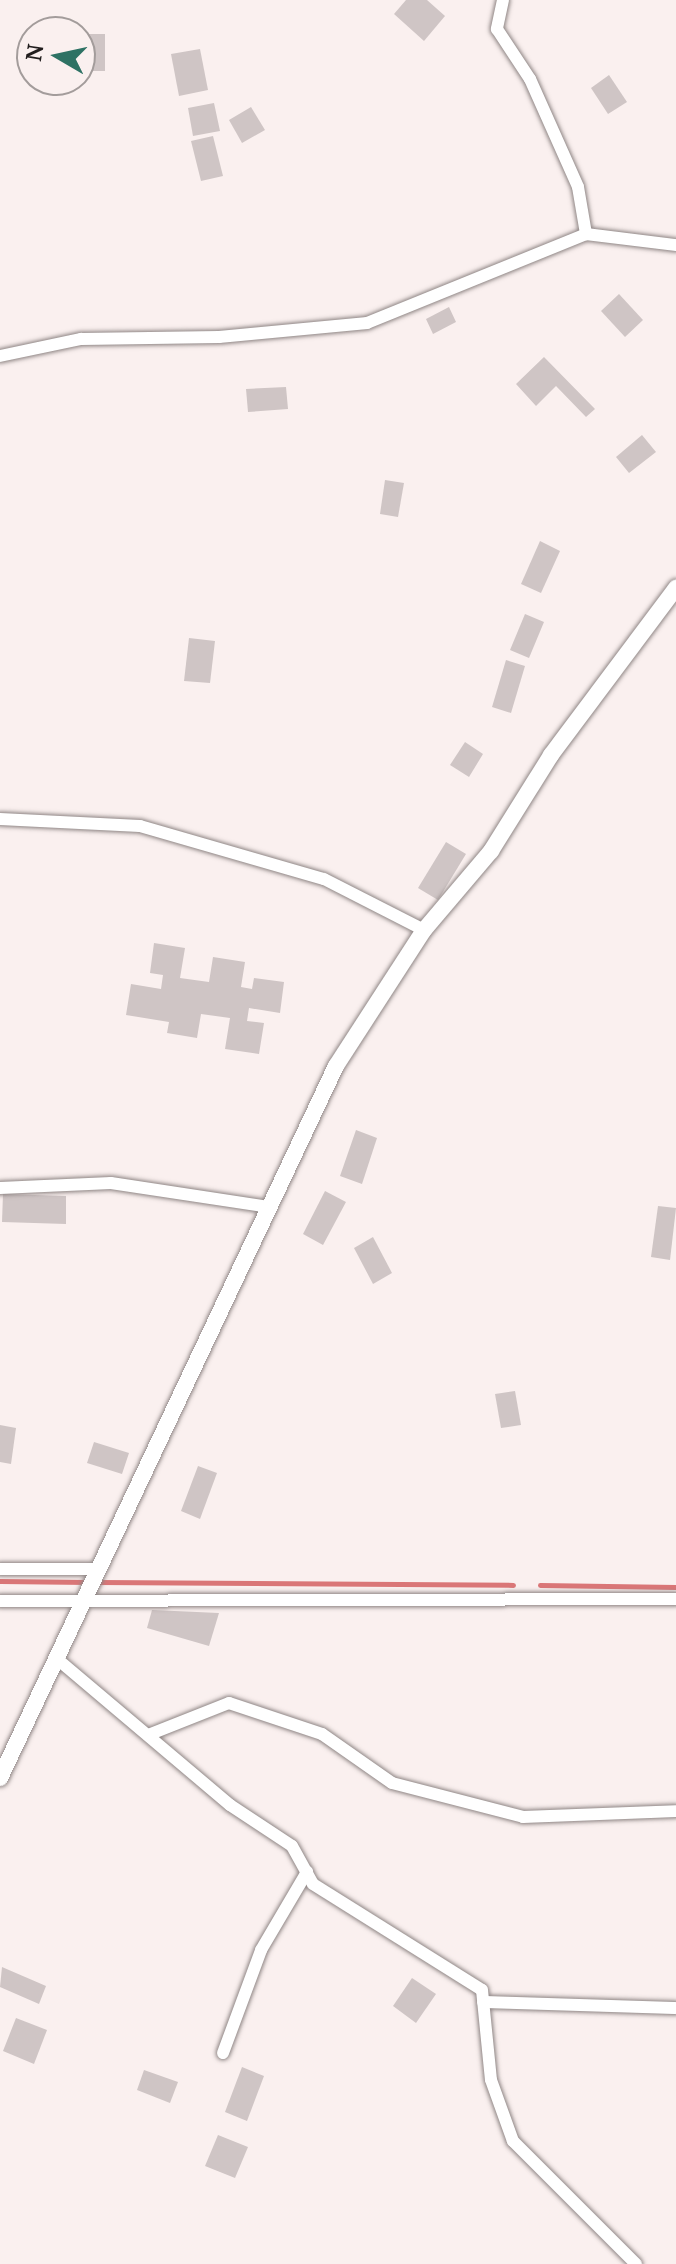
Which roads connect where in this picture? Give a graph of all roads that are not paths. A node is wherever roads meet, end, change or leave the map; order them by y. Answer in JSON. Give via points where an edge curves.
{"nodes":[{"id":1,"x":503,"y":0,"type":"edge"},
{"id":2,"x":586,"y":234,"type":"junction"},
{"id":3,"x":676,"y":245,"type":"edge"},
{"id":4,"x":0,"y":356,"type":"edge"},
{"id":5,"x":676,"y":588,"type":"edge"},
{"id":6,"x":0,"y":819,"type":"edge"},
{"id":7,"x":424,"y":930,"type":"junction"},
{"id":8,"x":0,"y":1188,"type":"edge"},
{"id":9,"x":270,"y":1207,"type":"junction"},
{"id":10,"x":0,"y":1569,"type":"edge"},
{"id":11,"x":96,"y":1569,"type":"junction"},
{"id":12,"x":84,"y":1597,"type":"junction"},
{"id":13,"x":676,"y":1599,"type":"edge"},
{"id":14,"x":0,"y":1601,"type":"edge"},
{"id":15,"x":56,"y":1658,"type":"junction"},
{"id":16,"x":148,"y":1735,"type":"junction"},
{"id":17,"x":0,"y":1778,"type":"edge"},
{"id":18,"x":676,"y":1811,"type":"edge"},
{"id":19,"x":307,"y":1872,"type":"junction"},
{"id":20,"x":483,"y":2002,"type":"junction"},
{"id":21,"x":676,"y":2008,"type":"edge"},
{"id":22,"x":223,"y":2053,"type":"dead end"},
{"id":23,"x":636,"y":2264,"type":"edge"}],
"edges":[{"from":1,"to":2,"type":"street","via":[[497,29],[530,79],[578,187]]},
{"from":2,"to":3,"type":"street"},
{"from":2,"to":4,"type":"street","via":[[367,323],[219,337],[81,339]]},
{"from":5,"to":7,"type":"street","via":[[551,755],[491,851]]},
{"from":6,"to":7,"type":"street","via":[[140,826],[324,879]]},
{"from":7,"to":9,"type":"street","via":[[336,1066]]},
{"from":8,"to":9,"type":"street","via":[[111,1183]]},
{"from":9,"to":11,"type":"street"},
{"from":10,"to":11,"type":"street"},
{"from":11,"to":12,"type":"street"},
{"from":12,"to":13,"type":"street"},
{"from":12,"to":14,"type":"street"},
{"from":12,"to":15,"type":"street"},
{"from":15,"to":16,"type":"street"},
{"from":15,"to":17,"type":"street"},
{"from":16,"to":18,"type":"street","via":[[229,1703],[322,1734],[392,1783],[523,1817]]},
{"from":16,"to":19,"type":"street","via":[[292,1846]]},
{"from":19,"to":20,"type":"street","via":[[313,1884],[482,1990]]},
{"from":19,"to":22,"type":"street","via":[[261,1950]]},
{"from":20,"to":21,"type":"street"},
{"from":20,"to":23,"type":"street","via":[[491,2080],[513,2141]]}]}
